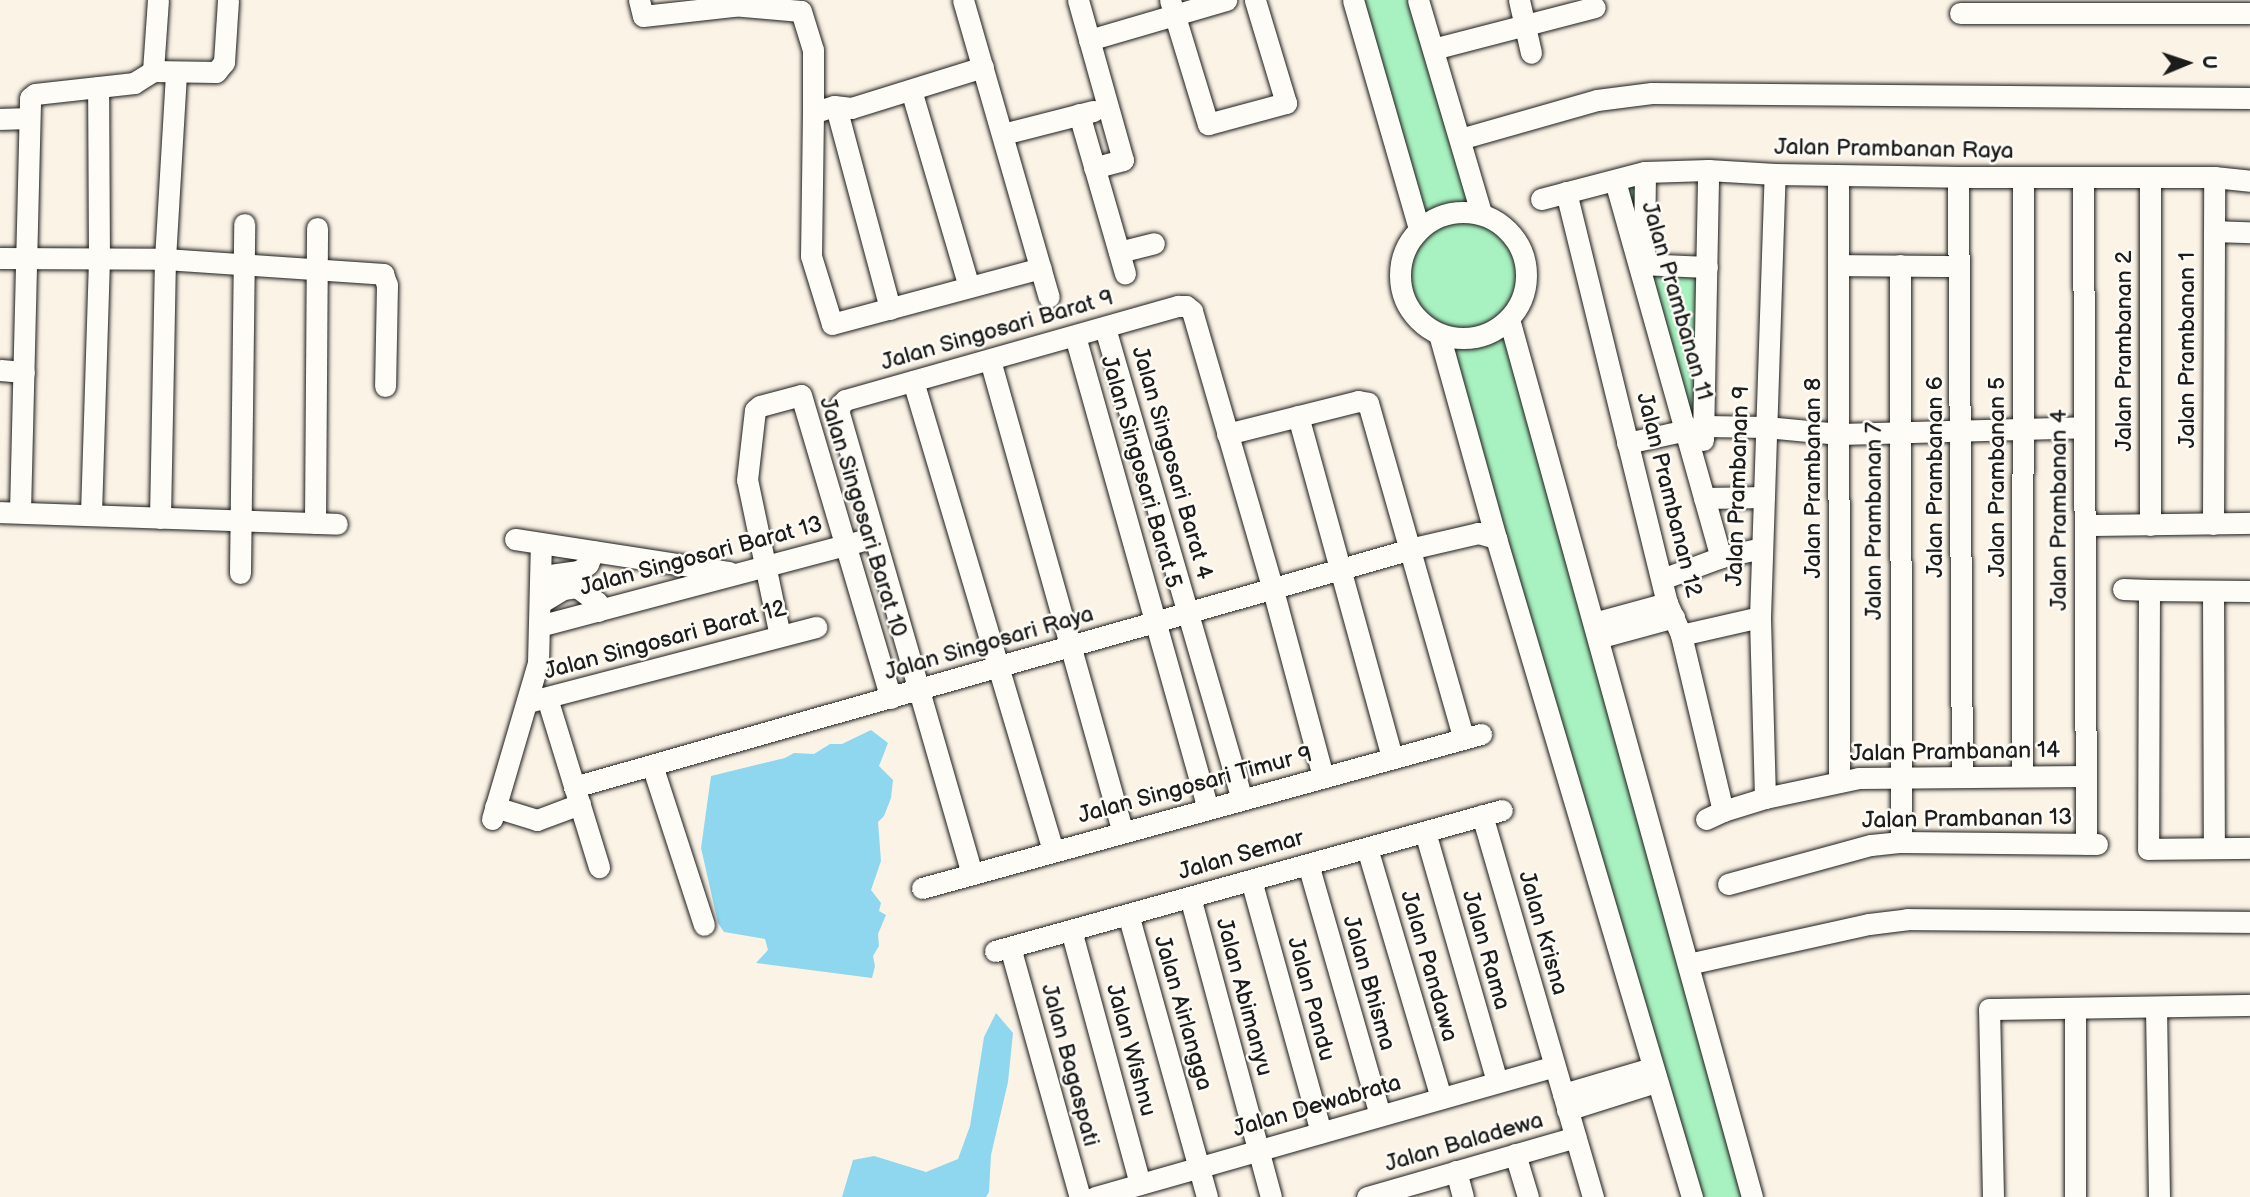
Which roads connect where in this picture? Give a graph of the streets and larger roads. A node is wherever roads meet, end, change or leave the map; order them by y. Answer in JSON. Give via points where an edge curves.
{"nodes":[{"id":1,"x":158,"y":0,"type":"edge"},
{"id":2,"x":228,"y":0,"type":"edge"},
{"id":3,"x":639,"y":0,"type":"edge"},
{"id":4,"x":1078,"y":0,"type":"edge"},
{"id":5,"x":1226,"y":0,"type":"edge"},
{"id":6,"x":1255,"y":0,"type":"edge"},
{"id":7,"x":1353,"y":0,"type":"edge"},
{"id":8,"x":1418,"y":0,"type":"edge"},
{"id":9,"x":1519,"y":0,"type":"edge"},
{"id":10,"x":965,"y":1,"type":"edge"},
{"id":11,"x":732,"y":3,"type":"edge"},
{"id":12,"x":1992,"y":6,"type":"edge"},
{"id":13,"x":2051,"y":6,"type":"edge"},
{"id":14,"x":2115,"y":6,"type":"edge"},
{"id":15,"x":2176,"y":6,"type":"edge"},
{"id":16,"x":1172,"y":7,"type":"edge"},
{"id":17,"x":1595,"y":7,"type":"dead end"},
{"id":18,"x":2242,"y":8,"type":"edge"},
{"id":19,"x":1960,"y":13,"type":"dead end"},
{"id":20,"x":1525,"y":25,"type":"junction"},
{"id":21,"x":1090,"y":40,"type":"junction"},
{"id":22,"x":1433,"y":49,"type":"junction"},
{"id":23,"x":1531,"y":52,"type":"dead end"},
{"id":24,"x":983,"y":67,"type":"junction"},
{"id":25,"x":153,"y":71,"type":"junction"},
{"id":26,"x":176,"y":72,"type":"junction"},
{"id":27,"x":98,"y":87,"type":"junction"},
{"id":28,"x":911,"y":90,"type":"junction"},
{"id":29,"x":2250,"y":98,"type":"edge"},
{"id":30,"x":1109,"y":106,"type":"junction"},
{"id":31,"x":836,"y":107,"type":"junction"},
{"id":32,"x":813,"y":114,"type":"junction"},
{"id":33,"x":1079,"y":114,"type":"junction"},
{"id":34,"x":29,"y":118,"type":"junction"},
{"id":35,"x":0,"y":119,"type":"edge"},
{"id":36,"x":1003,"y":134,"type":"junction"},
{"id":37,"x":1460,"y":139,"type":"junction"},
{"id":38,"x":1094,"y":168,"type":"junction"},
{"id":39,"x":1708,"y":170,"type":"junction"},
{"id":40,"x":1645,"y":172,"type":"junction"},
{"id":41,"x":1775,"y":174,"type":"junction"},
{"id":42,"x":1838,"y":175,"type":"junction"},
{"id":43,"x":1958,"y":177,"type":"junction"},
{"id":44,"x":2023,"y":177,"type":"junction"},
{"id":45,"x":2083,"y":177,"type":"junction"},
{"id":46,"x":2150,"y":177,"type":"junction"},
{"id":47,"x":2214,"y":177,"type":"junction"},
{"id":48,"x":1615,"y":181,"type":"junction"},
{"id":49,"x":2250,"y":181,"type":"edge"},
{"id":50,"x":1566,"y":192,"type":"junction"},
{"id":51,"x":1541,"y":198,"type":"dead end"},
{"id":52,"x":1481,"y":213,"type":"junction"},
{"id":53,"x":244,"y":224,"type":"dead end"},
{"id":54,"x":317,"y":228,"type":"dead end"},
{"id":55,"x":1419,"y":229,"type":"junction"},
{"id":56,"x":2214,"y":231,"type":"junction"},
{"id":57,"x":2250,"y":232,"type":"edge"},
{"id":58,"x":1154,"y":243,"type":"dead end"},
{"id":59,"x":1119,"y":252,"type":"junction"},
{"id":60,"x":0,"y":258,"type":"edge"},
{"id":61,"x":26,"y":258,"type":"junction"},
{"id":62,"x":165,"y":259,"type":"junction"},
{"id":63,"x":99,"y":260,"type":"junction"},
{"id":64,"x":1642,"y":263,"type":"junction"},
{"id":65,"x":244,"y":264,"type":"junction"},
{"id":66,"x":1839,"y":265,"type":"junction"},
{"id":67,"x":1900,"y":265,"type":"junction"},
{"id":68,"x":1959,"y":266,"type":"junction"},
{"id":69,"x":1707,"y":267,"type":"junction"},
{"id":70,"x":1041,"y":268,"type":"junction"},
{"id":71,"x":317,"y":269,"type":"junction"},
{"id":72,"x":1125,"y":273,"type":"dead end"},
{"id":73,"x":968,"y":287,"type":"junction"},
{"id":74,"x":1049,"y":297,"type":"dead end"},
{"id":75,"x":890,"y":309,"type":"junction"},
{"id":76,"x":1508,"y":320,"type":"junction"},
{"id":77,"x":1105,"y":328,"type":"junction"},
{"id":78,"x":1439,"y":334,"type":"junction"},
{"id":79,"x":1076,"y":336,"type":"junction"},
{"id":80,"x":990,"y":360,"type":"junction"},
{"id":81,"x":0,"y":370,"type":"edge"},
{"id":82,"x":24,"y":372,"type":"junction"},
{"id":83,"x":914,"y":381,"type":"junction"},
{"id":84,"x":385,"y":386,"type":"dead end"},
{"id":85,"x":1298,"y":416,"type":"junction"},
{"id":86,"x":1766,"y":427,"type":"junction"},
{"id":87,"x":2084,"y":427,"type":"junction"},
{"id":88,"x":1695,"y":428,"type":"junction"},
{"id":89,"x":2023,"y":429,"type":"junction"},
{"id":90,"x":1962,"y":430,"type":"junction"},
{"id":91,"x":1900,"y":432,"type":"junction"},
{"id":92,"x":1227,"y":434,"type":"junction"},
{"id":93,"x":1840,"y":434,"type":"junction"},
{"id":94,"x":1627,"y":443,"type":"junction"},
{"id":95,"x":1764,"y":497,"type":"junction"},
{"id":96,"x":1704,"y":498,"type":"junction"},
{"id":97,"x":10,"y":512,"type":"edge"},
{"id":98,"x":91,"y":514,"type":"junction"},
{"id":99,"x":160,"y":517,"type":"junction"},
{"id":100,"x":240,"y":522,"type":"junction"},
{"id":101,"x":314,"y":523,"type":"junction"},
{"id":102,"x":2250,"y":523,"type":"edge"},
{"id":103,"x":337,"y":524,"type":"dead end"},
{"id":104,"x":2213,"y":524,"type":"junction"},
{"id":105,"x":2085,"y":525,"type":"junction"},
{"id":106,"x":2150,"y":525,"type":"junction"},
{"id":107,"x":1485,"y":529,"type":"junction"},
{"id":108,"x":876,"y":537,"type":"junction"},
{"id":109,"x":515,"y":539,"type":"dead end"},
{"id":110,"x":541,"y":544,"type":"junction"},
{"id":111,"x":846,"y":545,"type":"junction"},
{"id":112,"x":1762,"y":548,"type":"junction"},
{"id":113,"x":1414,"y":549,"type":"junction"},
{"id":114,"x":593,"y":551,"type":"junction"},
{"id":115,"x":1721,"y":557,"type":"junction"},
{"id":116,"x":670,"y":563,"type":"junction"},
{"id":117,"x":765,"y":566,"type":"junction"},
{"id":118,"x":1341,"y":571,"type":"junction"},
{"id":119,"x":240,"y":573,"type":"dead end"},
{"id":120,"x":738,"y":574,"type":"junction"},
{"id":121,"x":540,"y":576,"type":"junction"},
{"id":122,"x":1662,"y":579,"type":"junction"},
{"id":123,"x":2123,"y":589,"type":"dead end"},
{"id":124,"x":1273,"y":590,"type":"junction"},
{"id":125,"x":2149,"y":590,"type":"junction"},
{"id":126,"x":672,"y":591,"type":"junction"},
{"id":127,"x":2213,"y":591,"type":"junction"},
{"id":128,"x":2250,"y":591,"type":"edge"},
{"id":129,"x":540,"y":603,"type":"junction"},
{"id":130,"x":597,"y":611,"type":"junction"},
{"id":131,"x":1189,"y":613,"type":"junction"},
{"id":132,"x":1760,"y":617,"type":"junction"},
{"id":133,"x":1674,"y":618,"type":"junction"},
{"id":134,"x":1156,"y":623,"type":"junction"},
{"id":135,"x":540,"y":626,"type":"junction"},
{"id":136,"x":816,"y":627,"type":"dead end"},
{"id":137,"x":1596,"y":630,"type":"junction"},
{"id":138,"x":780,"y":636,"type":"junction"},
{"id":139,"x":1070,"y":648,"type":"junction"},
{"id":140,"x":999,"y":667,"type":"junction"},
{"id":141,"x":919,"y":690,"type":"junction"},
{"id":142,"x":891,"y":698,"type":"junction"},
{"id":143,"x":537,"y":700,"type":"junction"},
{"id":144,"x":1392,"y":758,"type":"junction"},
{"id":145,"x":652,"y":765,"type":"junction"},
{"id":146,"x":1323,"y":776,"type":"junction"},
{"id":147,"x":1962,"y":776,"type":"junction"},
{"id":148,"x":2022,"y":776,"type":"junction"},
{"id":149,"x":2086,"y":776,"type":"junction"},
{"id":150,"x":1899,"y":777,"type":"junction"},
{"id":151,"x":1839,"y":782,"type":"junction"},
{"id":152,"x":577,"y":796,"type":"junction"},
{"id":153,"x":1765,"y":798,"type":"junction"},
{"id":154,"x":1242,"y":799,"type":"junction"},
{"id":155,"x":1208,"y":808,"type":"junction"},
{"id":156,"x":1492,"y":813,"type":"joint"},
{"id":157,"x":1715,"y":815,"type":"joint"},
{"id":158,"x":1123,"y":832,"type":"junction"},
{"id":159,"x":1425,"y":832,"type":"junction"},
{"id":160,"x":1900,"y":842,"type":"junction"},
{"id":161,"x":2092,"y":844,"type":"joint"},
{"id":162,"x":1367,"y":848,"type":"junction"},
{"id":163,"x":2214,"y":848,"type":"junction"},
{"id":164,"x":2250,"y":848,"type":"edge"},
{"id":165,"x":1053,"y":851,"type":"junction"},
{"id":166,"x":1308,"y":864,"type":"junction"},
{"id":167,"x":599,"y":867,"type":"dead end"},
{"id":168,"x":972,"y":874,"type":"junction"},
{"id":169,"x":1251,"y":880,"type":"junction"},
{"id":170,"x":1728,"y":884,"type":"dead end"},
{"id":171,"x":922,"y":888,"type":"dead end"},
{"id":172,"x":1190,"y":897,"type":"junction"},
{"id":173,"x":1128,"y":914,"type":"junction"},
{"id":174,"x":2250,"y":922,"type":"edge"},
{"id":175,"x":704,"y":925,"type":"dead end"},
{"id":176,"x":2250,"y":929,"type":"edge"},
{"id":177,"x":1070,"y":930,"type":"junction"},
{"id":178,"x":1002,"y":949,"type":"joint"},
{"id":179,"x":1689,"y":970,"type":"junction"},
{"id":180,"x":2250,"y":1005,"type":"edge"},
{"id":181,"x":2156,"y":1007,"type":"junction"},
{"id":182,"x":2075,"y":1008,"type":"junction"},
{"id":183,"x":1554,"y":1066,"type":"junction"},
{"id":184,"x":1654,"y":1075,"type":"junction"},
{"id":185,"x":1497,"y":1082,"type":"junction"},
{"id":186,"x":1441,"y":1098,"type":"junction"},
{"id":187,"x":1565,"y":1102,"type":"junction"},
{"id":188,"x":1380,"y":1115,"type":"junction"},
{"id":189,"x":1321,"y":1132,"type":"junction"},
{"id":190,"x":1576,"y":1137,"type":"junction"},
{"id":191,"x":1258,"y":1150,"type":"junction"},
{"id":192,"x":1515,"y":1154,"type":"junction"},
{"id":193,"x":1199,"y":1167,"type":"junction"},
{"id":194,"x":1456,"y":1171,"type":"junction"},
{"id":195,"x":1140,"y":1184,"type":"junction"},
{"id":196,"x":1400,"y":1192,"type":"edge"},
{"id":197,"x":1080,"y":1197,"type":"edge"},
{"id":198,"x":1095,"y":1197,"type":"edge"},
{"id":199,"x":1207,"y":1197,"type":"edge"},
{"id":200,"x":1272,"y":1197,"type":"edge"},
{"id":201,"x":1367,"y":1197,"type":"edge"},
{"id":202,"x":1463,"y":1197,"type":"edge"},
{"id":203,"x":1528,"y":1197,"type":"edge"},
{"id":204,"x":1593,"y":1197,"type":"edge"},
{"id":205,"x":1692,"y":1197,"type":"edge"},
{"id":206,"x":1752,"y":1197,"type":"edge"},
{"id":207,"x":1993,"y":1197,"type":"edge"},
{"id":208,"x":2076,"y":1197,"type":"edge"},
{"id":209,"x":2159,"y":1197,"type":"edge"}],
"edges":[{"from":1,"to":25,"type":"street"},
{"from":2,"to":26,"type":"street","via":[[221,68]]},
{"from":3,"to":11,"type":"street","via":[[643,16]]},
{"from":4,"to":21,"type":"street"},
{"from":5,"to":16,"type":"street"},
{"from":6,"to":16,"type":"street","via":[[1289,102],[1208,124]]},
{"from":7,"to":55,"type":"street"},
{"from":8,"to":22,"type":"street"},
{"from":9,"to":20,"type":"street"},
{"from":10,"to":24,"type":"street"},
{"from":11,"to":32,"type":"street","via":[[801,11],[813,50]]},
{"from":12,"to":13,"type":"street"},
{"from":12,"to":19,"type":"street"},
{"from":13,"to":14,"type":"street"},
{"from":14,"to":15,"type":"street"},
{"from":15,"to":18,"type":"street"},
{"from":16,"to":21,"type":"street"},
{"from":17,"to":20,"type":"street"},
{"from":20,"to":22,"type":"street"},
{"from":20,"to":23,"type":"street"},
{"from":21,"to":30,"type":"street"},
{"from":22,"to":37,"type":"street"},
{"from":24,"to":28,"type":"street"},
{"from":24,"to":36,"type":"street"},
{"from":25,"to":26,"type":"street"},
{"from":25,"to":27,"type":"street","via":[[134,83]]},
{"from":26,"to":62,"type":"street"},
{"from":27,"to":34,"type":"street","via":[[33,95]]},
{"from":27,"to":63,"type":"street"},
{"from":28,"to":31,"type":"street","via":[[850,108]]},
{"from":28,"to":73,"type":"street"},
{"from":29,"to":37,"type":"street","via":[[1652,93],[1597,100]]},
{"from":30,"to":33,"type":"street"},
{"from":30,"to":38,"type":"street","via":[[1123,160]]},
{"from":31,"to":32,"type":"street"},
{"from":31,"to":75,"type":"street"},
{"from":32,"to":75,"type":"street","via":[[811,256],[832,324]]},
{"from":33,"to":36,"type":"street"},
{"from":33,"to":38,"type":"street"},
{"from":34,"to":35,"type":"street"},
{"from":34,"to":61,"type":"street"},
{"from":36,"to":70,"type":"street"},
{"from":37,"to":52,"type":"street"},
{"from":38,"to":59,"type":"street"},
{"from":39,"to":40,"type":"street","name":"Jalan Prambanan Raya"},
{"from":39,"to":41,"type":"street","name":"Jalan Prambanan Raya"},
{"from":39,"to":69,"type":"street"},
{"from":40,"to":48,"type":"street","name":"Jalan Prambanan Raya"},
{"from":40,"to":64,"type":"street"},
{"from":41,"to":42,"type":"street","name":"Jalan Prambanan Raya"},
{"from":41,"to":86,"type":"street","name":"Jalan Prambanan 9"},
{"from":42,"to":43,"type":"street","name":"Jalan Prambanan Raya"},
{"from":42,"to":66,"type":"street","name":"Jalan Prambanan 8"},
{"from":43,"to":44,"type":"street","name":"Jalan Prambanan Raya"},
{"from":43,"to":68,"type":"street","name":"Jalan Prambanan 6"},
{"from":44,"to":45,"type":"street","name":"Jalan Prambanan Raya"},
{"from":44,"to":89,"type":"street","name":"Jalan Prambanan 5"},
{"from":45,"to":46,"type":"street","name":"Jalan Prambanan Raya"},
{"from":45,"to":87,"type":"street","name":"Jalan Prambanan 4"},
{"from":46,"to":47,"type":"street","name":"Jalan Prambanan Raya"},
{"from":46,"to":106,"type":"street","name":"Jalan Prambanan 2"},
{"from":47,"to":49,"type":"street","name":"Jalan Prambanan Raya"},
{"from":47,"to":56,"type":"street","name":"Jalan Prambanan 1"},
{"from":48,"to":50,"type":"street","name":"Jalan Prambanan Raya"},
{"from":48,"to":64,"type":"street","name":"Jalan Prambanan 11"},
{"from":50,"to":51,"type":"street","name":"Jalan Prambanan Raya"},
{"from":50,"to":94,"type":"street","name":"Jalan Prambanan 12"},
{"from":52,"to":55,"type":"street","via":[[1445,214]]},
{"from":52,"to":76,"type":"street","via":[[1511,232],[1523,253],[1525,288]]},
{"from":53,"to":65,"type":"street"},
{"from":54,"to":71,"type":"street"},
{"from":55,"to":78,"type":"street","via":[[1405,250],[1401,287],[1411,310]]},
{"from":56,"to":57,"type":"street"},
{"from":56,"to":104,"type":"street","name":"Jalan Prambanan 1"},
{"from":58,"to":59,"type":"street"},
{"from":59,"to":72,"type":"street"},
{"from":60,"to":61,"type":"street"},
{"from":61,"to":63,"type":"street"},
{"from":61,"to":82,"type":"street"},
{"from":62,"to":63,"type":"street"},
{"from":62,"to":65,"type":"street"},
{"from":62,"to":99,"type":"street"},
{"from":63,"to":98,"type":"street"},
{"from":64,"to":69,"type":"street"},
{"from":64,"to":88,"type":"street","name":"Jalan Prambanan 11"},
{"from":65,"to":71,"type":"street"},
{"from":65,"to":100,"type":"street"},
{"from":66,"to":67,"type":"street"},
{"from":66,"to":93,"type":"street","name":"Jalan Prambanan 8"},
{"from":67,"to":68,"type":"street"},
{"from":67,"to":91,"type":"street","name":"Jalan Prambanan 7"},
{"from":68,"to":90,"type":"street","name":"Jalan Prambanan 6"},
{"from":69,"to":88,"type":"street"},
{"from":70,"to":73,"type":"street"},
{"from":70,"to":74,"type":"street"},
{"from":71,"to":84,"type":"street","via":[[386,277]]},
{"from":71,"to":101,"type":"street"},
{"from":73,"to":75,"type":"street"},
{"from":76,"to":78,"type":"street","via":[[1476,337]]},
{"from":76,"to":137,"type":"street"},
{"from":77,"to":79,"type":"street","name":"Jalan Singosari Barat 9"},
{"from":77,"to":92,"type":"street","name":"Jalan Singosari Barat 9","via":[[1178,306],[1192,311]]},
{"from":77,"to":131,"type":"street","name":"Jalan Singosari Barat 4"},
{"from":78,"to":107,"type":"street"},
{"from":79,"to":80,"type":"street","name":"Jalan Singosari Barat 9"},
{"from":79,"to":134,"type":"street","name":"Jalan Singosari Barat 5"},
{"from":80,"to":83,"type":"street","name":"Jalan Singosari Barat 9"},
{"from":80,"to":139,"type":"street"},
{"from":81,"to":82,"type":"street"},
{"from":82,"to":97,"type":"street"},
{"from":83,"to":108,"type":"street","name":"Jalan Singosari Barat 9","via":[[845,400],[839,412]]},
{"from":83,"to":140,"type":"street"},
{"from":85,"to":92,"type":"street"},
{"from":85,"to":113,"type":"street","via":[[1365,401],[1371,407]]},
{"from":85,"to":118,"type":"street"},
{"from":86,"to":88,"type":"street"},
{"from":86,"to":93,"type":"street"},
{"from":86,"to":95,"type":"street","name":"Jalan Prambanan 9"},
{"from":87,"to":89,"type":"street"},
{"from":87,"to":105,"type":"street","name":"Jalan Prambanan 4"},
{"from":88,"to":94,"type":"street"},
{"from":88,"to":96,"type":"street","name":"Jalan Prambanan 11"},
{"from":89,"to":90,"type":"street"},
{"from":89,"to":148,"type":"street","name":"Jalan Prambanan 5"},
{"from":90,"to":91,"type":"street"},
{"from":90,"to":147,"type":"street","name":"Jalan Prambanan 6"},
{"from":91,"to":93,"type":"street"},
{"from":91,"to":150,"type":"street","name":"Jalan Prambanan 7"},
{"from":92,"to":124,"type":"street"},
{"from":93,"to":151,"type":"street","name":"Jalan Prambanan 8"},
{"from":94,"to":122,"type":"street","name":"Jalan Prambanan 12"},
{"from":95,"to":96,"type":"street"},
{"from":95,"to":112,"type":"street","name":"Jalan Prambanan 9"},
{"from":96,"to":115,"type":"street","name":"Jalan Prambanan 11"},
{"from":97,"to":98,"type":"street"},
{"from":98,"to":99,"type":"street"},
{"from":99,"to":100,"type":"street"},
{"from":100,"to":101,"type":"street"},
{"from":100,"to":119,"type":"street"},
{"from":101,"to":103,"type":"street"},
{"from":102,"to":104,"type":"street"},
{"from":104,"to":106,"type":"street"},
{"from":105,"to":106,"type":"street"},
{"from":105,"to":149,"type":"street","name":"Jalan Prambanan 4"},
{"from":107,"to":113,"type":"street","name":"Jalan Singosari Raya"},
{"from":107,"to":184,"type":"street"},
{"from":108,"to":111,"type":"street","name":"Jalan Singosari Barat 13"},
{"from":108,"to":141,"type":"street"},
{"from":109,"to":110,"type":"street"},
{"from":110,"to":114,"type":"street"},
{"from":110,"to":121,"type":"street"},
{"from":111,"to":117,"type":"street","name":"Jalan Singosari Barat 13"},
{"from":111,"to":117,"type":"street","name":"Jalan Singosari Barat 10","via":[[804,401],[795,395],[760,405],[753,420],[747,490]]},
{"from":111,"to":142,"type":"street","name":"Jalan Singosari Barat 10"},
{"from":112,"to":115,"type":"street"},
{"from":112,"to":132,"type":"street","name":"Jalan Prambanan 9"},
{"from":113,"to":118,"type":"street","name":"Jalan Singosari Raya"},
{"from":113,"to":144,"type":"street","name":"Jalan Singosari Timur 9","via":[[1472,736]]},
{"from":114,"to":116,"type":"street"},
{"from":114,"to":121,"type":"street","via":[[579,571]]},
{"from":115,"to":122,"type":"street"},
{"from":116,"to":120,"type":"street"},
{"from":116,"to":126,"type":"street","via":[[665,581]]},
{"from":117,"to":120,"type":"street","name":"Jalan Singosari Barat 13"},
{"from":117,"to":138,"type":"street"},
{"from":118,"to":124,"type":"street","name":"Jalan Singosari Raya"},
{"from":118,"to":144,"type":"street"},
{"from":120,"to":126,"type":"street","name":"Jalan Singosari Barat 13"},
{"from":121,"to":129,"type":"street"},
{"from":122,"to":133,"type":"street","name":"Jalan Prambanan 12"},
{"from":123,"to":125,"type":"street"},
{"from":124,"to":131,"type":"street","name":"Jalan Singosari Raya"},
{"from":124,"to":146,"type":"street"},
{"from":125,"to":127,"type":"street"},
{"from":125,"to":163,"type":"street","via":[[2138,849]]},
{"from":126,"to":130,"type":"street","name":"Jalan Singosari Barat 13"},
{"from":127,"to":128,"type":"street"},
{"from":127,"to":163,"type":"street"},
{"from":129,"to":130,"type":"street","via":[[562,589],[578,587],[597,602]]},
{"from":129,"to":135,"type":"street"},
{"from":130,"to":135,"type":"street","name":"Jalan Singosari Barat 13"},
{"from":131,"to":134,"type":"street","name":"Jalan Singosari Raya"},
{"from":131,"to":154,"type":"street","name":"Jalan Singosari Barat 4"},
{"from":132,"to":133,"type":"street"},
{"from":132,"to":153,"type":"street","name":"Jalan Prambanan 9"},
{"from":133,"to":137,"type":"street"},
{"from":133,"to":157,"type":"street","name":"Jalan Prambanan 12"},
{"from":134,"to":139,"type":"street","name":"Jalan Singosari Raya"},
{"from":134,"to":155,"type":"street","name":"Jalan Singosari Barat 5"},
{"from":135,"to":143,"type":"street"},
{"from":136,"to":138,"type":"street","name":"Jalan Singosari Barat 12"},
{"from":137,"to":179,"type":"street"},
{"from":138,"to":143,"type":"street","name":"Jalan Singosari Barat 12"},
{"from":139,"to":140,"type":"street","name":"Jalan Singosari Raya"},
{"from":139,"to":158,"type":"street"},
{"from":140,"to":141,"type":"street","name":"Jalan Singosari Raya"},
{"from":140,"to":165,"type":"street"},
{"from":141,"to":142,"type":"street","name":"Jalan Singosari Raya"},
{"from":141,"to":168,"type":"street"},
{"from":142,"to":145,"type":"street","name":"Jalan Singosari Raya"},
{"from":143,"to":152,"type":"street"},
{"from":143,"to":152,"type":"street","name":"Jalan Singosari Raya","via":[[494,813],[537,820]]},
{"from":144,"to":146,"type":"street","name":"Jalan Singosari Timur 9"},
{"from":145,"to":152,"type":"street","name":"Jalan Singosari Raya"},
{"from":145,"to":175,"type":"street"},
{"from":146,"to":154,"type":"street","name":"Jalan Singosari Timur 9"},
{"from":147,"to":148,"type":"street","name":"Jalan Prambanan 14"},
{"from":147,"to":150,"type":"street","name":"Jalan Prambanan 14"},
{"from":148,"to":149,"type":"street","name":"Jalan Prambanan 14"},
{"from":149,"to":161,"type":"street","name":"Jalan Prambanan 4"},
{"from":150,"to":151,"type":"street","name":"Jalan Prambanan 14"},
{"from":150,"to":160,"type":"street","name":"Jalan Prambanan 7"},
{"from":151,"to":153,"type":"street","name":"Jalan Prambanan 14"},
{"from":152,"to":167,"type":"street"},
{"from":153,"to":157,"type":"street","name":"Jalan Prambanan 14"},
{"from":154,"to":155,"type":"street","name":"Jalan Singosari Timur 9"},
{"from":155,"to":158,"type":"street","name":"Jalan Singosari Timur 9"},
{"from":156,"to":159,"type":"street","name":"Jalan Semar"},
{"from":156,"to":183,"type":"street","name":"Jalan Krisna"},
{"from":158,"to":165,"type":"street","name":"Jalan Singosari Timur 9"},
{"from":159,"to":162,"type":"street","name":"Jalan Semar"},
{"from":159,"to":185,"type":"street","name":"Jalan Rama"},
{"from":160,"to":161,"type":"street","name":"Jalan Prambanan 13"},
{"from":160,"to":170,"type":"street","name":"Jalan Prambanan 13","via":[[1854,847]]},
{"from":162,"to":166,"type":"street","name":"Jalan Semar"},
{"from":162,"to":186,"type":"street","name":"Jalan Pandawa"},
{"from":163,"to":164,"type":"street"},
{"from":165,"to":168,"type":"street","name":"Jalan Singosari Timur 9"},
{"from":166,"to":169,"type":"street","name":"Jalan Semar"},
{"from":166,"to":188,"type":"street","name":"Jalan Bhisma"},
{"from":168,"to":171,"type":"street","name":"Jalan Singosari Timur 9"},
{"from":169,"to":172,"type":"street","name":"Jalan Semar"},
{"from":169,"to":189,"type":"street","name":"Jalan Pandu"},
{"from":172,"to":173,"type":"street","name":"Jalan Semar"},
{"from":172,"to":191,"type":"street","name":"Jalan Abimanyu"},
{"from":173,"to":177,"type":"street","name":"Jalan Semar"},
{"from":173,"to":193,"type":"street","name":"Jalan Airlangga"},
{"from":174,"to":179,"type":"street","via":[[1907,919]]},
{"from":176,"to":179,"type":"street","via":[[1907,926]]},
{"from":177,"to":178,"type":"street","name":"Jalan Semar"},
{"from":177,"to":195,"type":"street","name":"Jalan Wishnu"},
{"from":178,"to":197,"type":"street","name":"Jalan Bagaspati"},
{"from":179,"to":206,"type":"street"},
{"from":180,"to":181,"type":"street"},
{"from":181,"to":182,"type":"street"},
{"from":181,"to":209,"type":"street"},
{"from":182,"to":207,"type":"street","via":[[1989,1009]]},
{"from":182,"to":208,"type":"street"},
{"from":183,"to":185,"type":"street","name":"Jalan Dewabrata"},
{"from":183,"to":187,"type":"street","name":"Jalan Krisna"},
{"from":184,"to":187,"type":"street"},
{"from":184,"to":205,"type":"street"},
{"from":185,"to":186,"type":"street","name":"Jalan Dewabrata"},
{"from":186,"to":188,"type":"street","name":"Jalan Dewabrata"},
{"from":187,"to":190,"type":"street","name":"Jalan Krisna"},
{"from":188,"to":189,"type":"street","name":"Jalan Dewabrata"},
{"from":189,"to":191,"type":"street","name":"Jalan Dewabrata"},
{"from":190,"to":192,"type":"street","name":"Jalan Baladewa"},
{"from":190,"to":204,"type":"street","name":"Jalan Krisna"},
{"from":191,"to":193,"type":"street","name":"Jalan Dewabrata"},
{"from":191,"to":200,"type":"street","name":"Jalan Abimanyu"},
{"from":192,"to":194,"type":"street","name":"Jalan Baladewa"},
{"from":192,"to":203,"type":"street"},
{"from":193,"to":195,"type":"street","name":"Jalan Dewabrata"},
{"from":193,"to":199,"type":"street","name":"Jalan Airlangga"},
{"from":194,"to":196,"type":"street","name":"Jalan Baladewa"},
{"from":194,"to":202,"type":"street"},
{"from":195,"to":198,"type":"street","name":"Jalan Dewabrata"},
{"from":196,"to":201,"type":"street","name":"Jalan Baladewa"}]}
